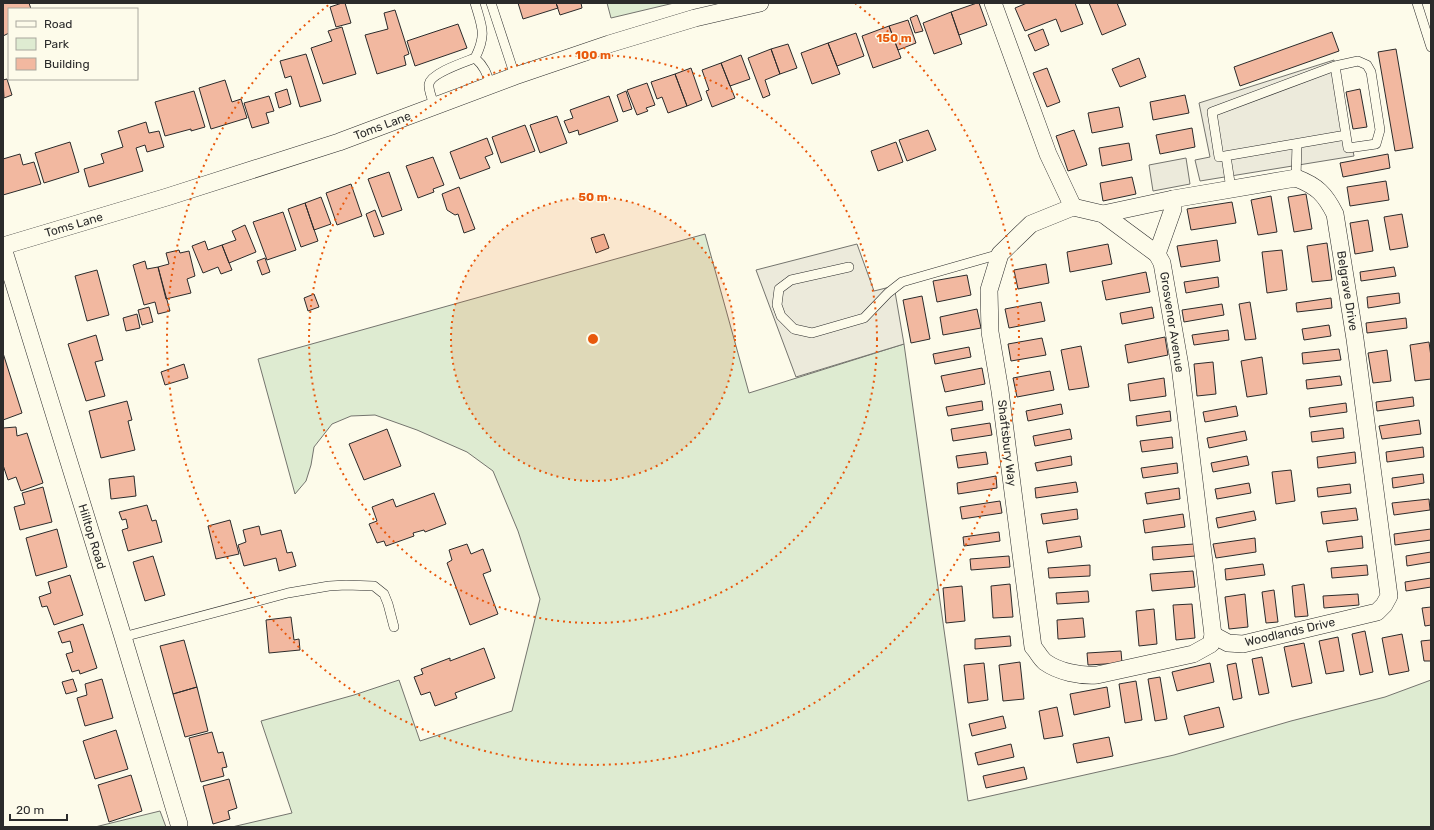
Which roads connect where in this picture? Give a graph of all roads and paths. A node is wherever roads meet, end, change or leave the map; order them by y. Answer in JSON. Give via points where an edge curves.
{"nodes":[{"id":1,"x":475,"y":3,"type":"edge"},
{"id":2,"x":491,"y":3,"type":"edge"},
{"id":3,"x":760,"y":3,"type":"edge"},
{"id":4,"x":993,"y":3,"type":"edge"},
{"id":5,"x":1417,"y":3,"type":"edge"},
{"id":6,"x":1431,"y":47,"type":"edge"},
{"id":7,"x":475,"y":58,"type":"junction"},
{"id":8,"x":1335,"y":66,"type":"junction"},
{"id":9,"x":514,"y":76,"type":"junction"},
{"id":10,"x":490,"y":85,"type":"junction"},
{"id":11,"x":434,"y":106,"type":"junction"},
{"id":12,"x":1346,"y":135,"type":"junction"},
{"id":13,"x":1296,"y":144,"type":"junction"},
{"id":14,"x":1226,"y":156,"type":"junction"},
{"id":15,"x":1296,"y":178,"type":"junction"},
{"id":16,"x":1231,"y":189,"type":"junction"},
{"id":17,"x":1173,"y":199,"type":"junction"},
{"id":18,"x":1073,"y":207,"type":"junction"},
{"id":19,"x":1103,"y":214,"type":"junction"},
{"id":20,"x":3,"y":247,"type":"edge"},
{"id":21,"x":1000,"y":254,"type":"junction"},
{"id":22,"x":1157,"y":254,"type":"junction"},
{"id":23,"x":849,"y":267,"type":"dead end"},
{"id":24,"x":1377,"y":612,"type":"joint"},
{"id":25,"x":394,"y":627,"type":"dead end"},
{"id":26,"x":1213,"y":635,"type":"junction"},
{"id":27,"x":123,"y":637,"type":"junction"},
{"id":28,"x":179,"y":824,"type":"dead end"}],
"edges":[{"from":1,"to":7,"type":"lane","via":[[483,35]]},
{"from":2,"to":9,"type":"lane"},
{"from":3,"to":9,"type":"street","name":"Toms Lane","via":[[695,18]]},
{"from":4,"to":18,"type":"street","via":[[1048,154]]},
{"from":5,"to":6,"type":"lane"},
{"from":7,"to":10,"type":"lane","via":[[486,70]]},
{"from":7,"to":11,"type":"lane","via":[[431,79],[429,84]]},
{"from":8,"to":12,"type":"lane"},
{"from":8,"to":12,"type":"lane","via":[[1358,62],[1367,65],[1371,72],[1380,130],[1376,144],[1348,148]]},
{"from":8,"to":14,"type":"lane","via":[[1212,112],[1219,157]]},
{"from":9,"to":10,"type":"street","name":"Toms Lane"},
{"from":10,"to":11,"type":"street","name":"Toms Lane"},
{"from":11,"to":20,"type":"street","name":"Toms Lane","via":[[324,147]]},
{"from":12,"to":13,"type":"lane"},
{"from":13,"to":14,"type":"lane"},
{"from":13,"to":15,"type":"lane"},
{"from":14,"to":16,"type":"lane"},
{"from":15,"to":16,"type":"street"},
{"from":15,"to":24,"type":"street","name":"Belgrave Drive","via":[[1319,190],[1335,214],[1355,339],[1389,596]]},
{"from":16,"to":17,"type":"street"},
{"from":17,"to":19,"type":"street"},
{"from":17,"to":22,"type":"street","via":[[1173,209]]},
{"from":18,"to":19,"type":"street"},
{"from":18,"to":21,"type":"street","name":"Shaftsbury Way","via":[[1031,224]]},
{"from":19,"to":22,"type":"street"},
{"from":20,"to":27,"type":"street","name":"Hilltop Road"},
{"from":21,"to":23,"type":"lane","via":[[902,282],[864,318],[812,333],[794,330],[781,316],[777,305],[779,289],[791,280]]},
{"from":21,"to":26,"type":"street","name":"Shaftsbury Way","via":[[989,290],[990,332],[1033,647],[1045,662],[1082,676],[1192,654],[1211,644]]},
{"from":22,"to":26,"type":"street","name":"Grosvenor Avenue","via":[[1162,263],[1180,366]]},
{"from":24,"to":26,"type":"street","name":"Woodlands Drive","via":[[1243,644],[1228,643]]},
{"from":25,"to":27,"type":"lane","via":[[384,594],[374,586],[359,584],[288,593]]},
{"from":27,"to":28,"type":"street","name":"Hilltop Road"}]}
